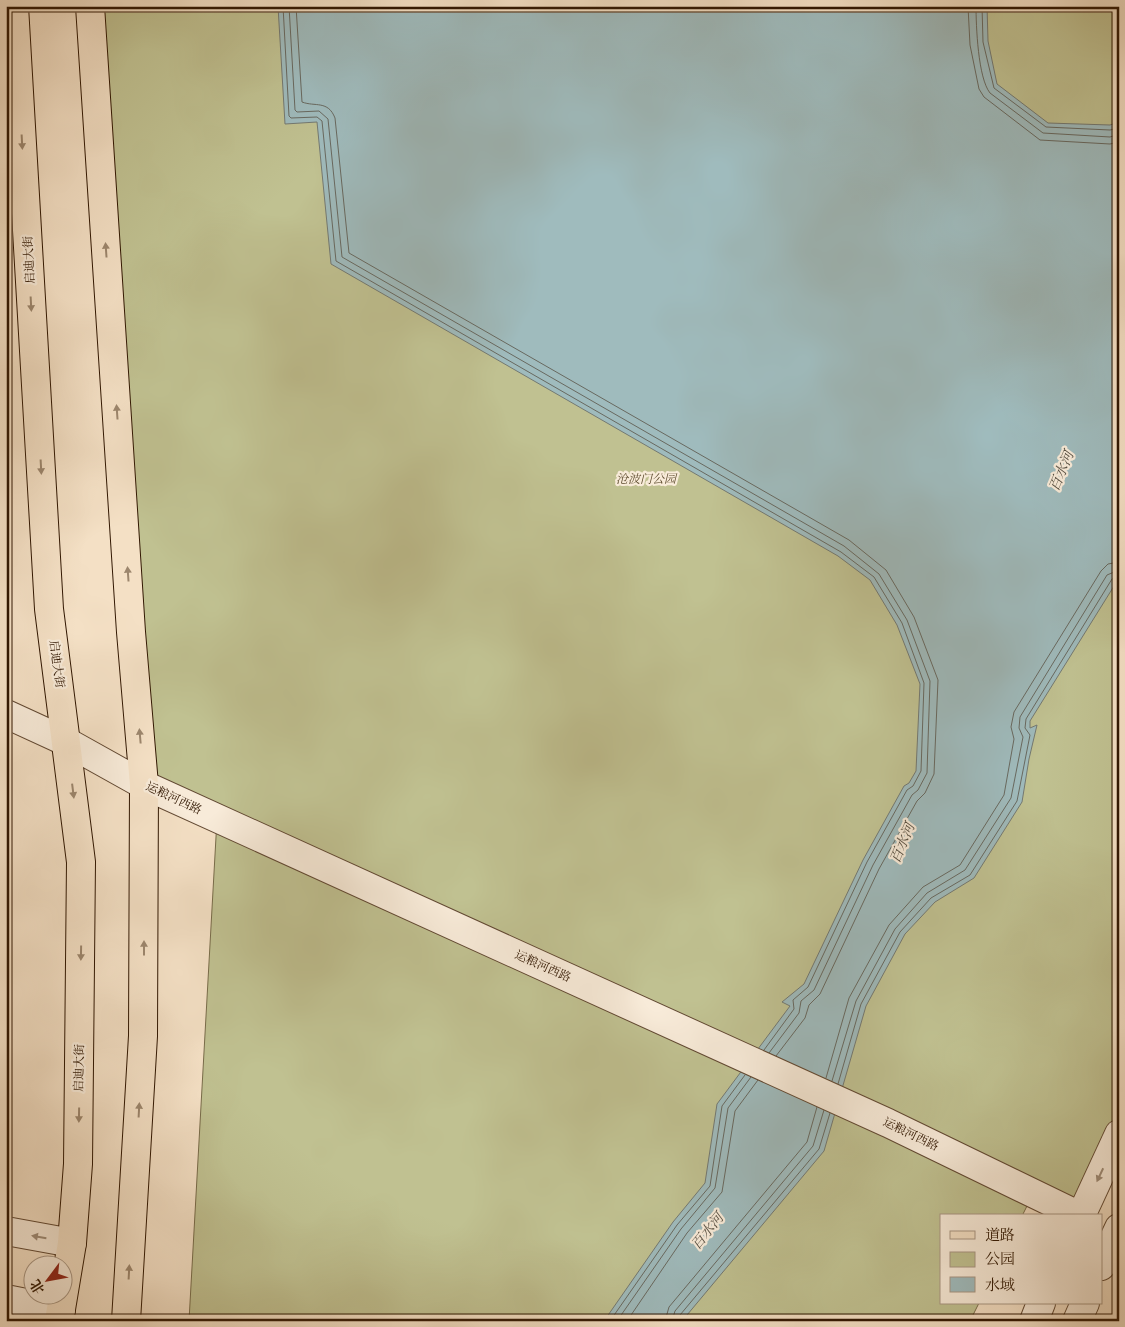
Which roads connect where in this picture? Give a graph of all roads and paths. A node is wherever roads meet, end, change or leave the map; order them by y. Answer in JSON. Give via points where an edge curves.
{"nodes":[{"id":1,"x":14,"y":6,"type":"edge"},
{"id":2,"x":90,"y":6,"type":"edge"},
{"id":3,"x":6,"y":714,"type":"edge"},
{"id":4,"x":67,"y":742,"type":"junction"},
{"id":5,"x":144,"y":785,"type":"junction"},
{"id":6,"x":1119,"y":1134,"type":"edge"},
{"id":7,"x":1077,"y":1214,"type":"edge"},
{"id":8,"x":1082,"y":1214,"type":"edge"},
{"id":9,"x":1102,"y":1223,"type":"edge"},
{"id":10,"x":1115,"y":1228,"type":"edge"},
{"id":11,"x":6,"y":1232,"type":"edge"},
{"id":12,"x":72,"y":1243,"type":"junction"},
{"id":13,"x":1102,"y":1263,"type":"edge"},
{"id":14,"x":6,"y":1299,"type":"edge"},
{"id":15,"x":1041,"y":1304,"type":"edge"},
{"id":16,"x":1085,"y":1304,"type":"edge"},
{"id":17,"x":60,"y":1315,"type":"edge"},
{"id":18,"x":126,"y":1321,"type":"edge"},
{"id":19,"x":1034,"y":1321,"type":"edge"},
{"id":20,"x":1077,"y":1321,"type":"edge"}],
"edges":[{"from":1,"to":4,"type":"main road","name":"启迪大街","one_way":true,"via":[[49,609]]},
{"from":5,"to":2,"type":"main road","one_way":true},
{"from":3,"to":4,"type":"street","name":"运粮河西路"},
{"from":4,"to":5,"type":"street","name":"运粮河西路"},
{"from":4,"to":12,"type":"main road","name":"启迪大街","one_way":true,"via":[[82,862],[78,1164]]},
{"from":5,"to":7,"type":"street","name":"运粮河西路","via":[[888,1123]]},
{"from":18,"to":5,"type":"main road","one_way":true,"via":[[143,1036]]},
{"from":6,"to":8,"type":"street","one_way":true},
{"from":9,"to":10,"type":"street"},
{"from":10,"to":13,"type":"street"},
{"from":12,"to":11,"type":"street","one_way":true},
{"from":12,"to":17,"type":"main road","name":"启迪大街"},
{"from":14,"to":17,"type":"street"},
{"from":15,"to":19,"type":"street"},
{"from":16,"to":20,"type":"street"}]}
